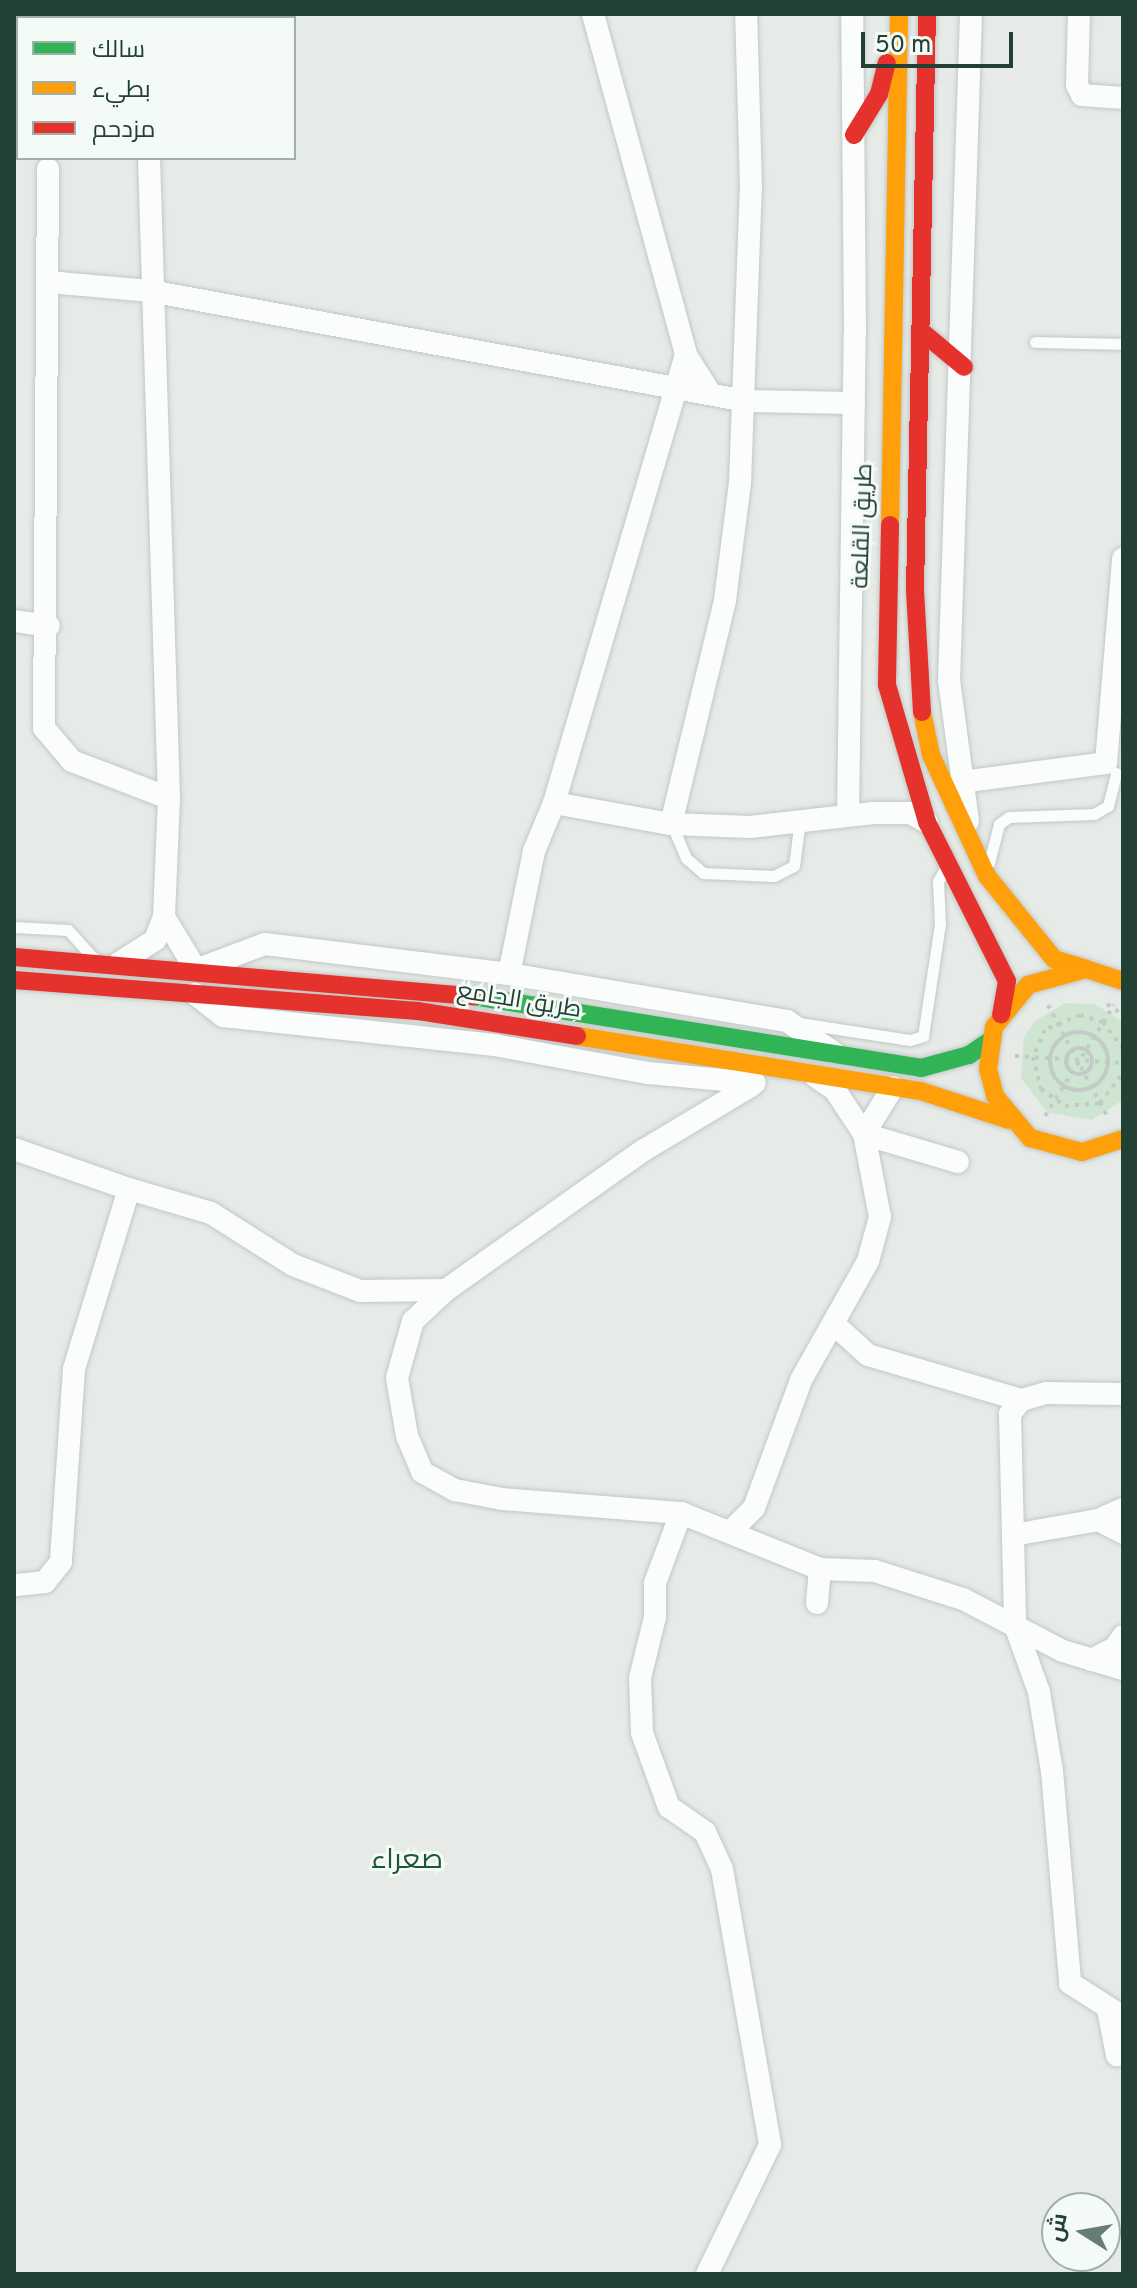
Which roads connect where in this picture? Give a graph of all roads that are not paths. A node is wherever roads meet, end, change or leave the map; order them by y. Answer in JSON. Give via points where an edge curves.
{"nodes":[{"id":1,"x":593,"y":14,"type":"edge"},
{"id":2,"x":746,"y":14,"type":"edge"},
{"id":3,"x":852,"y":14,"type":"edge"},
{"id":4,"x":897,"y":14,"type":"edge"},
{"id":5,"x":927,"y":14,"type":"edge"},
{"id":6,"x":946,"y":14,"type":"edge"},
{"id":7,"x":971,"y":14,"type":"edge"},
{"id":8,"x":1079,"y":14,"type":"edge"},
{"id":9,"x":1123,"y":98,"type":"edge"},
{"id":10,"x":925,"y":102,"type":"junction"},
{"id":11,"x":854,"y":135,"type":"junction"},
{"id":12,"x":149,"y":160,"type":"edge"},
{"id":13,"x":48,"y":169,"type":"dead end"},
{"id":14,"x":48,"y":282,"type":"junction"},
{"id":15,"x":150,"y":291,"type":"junction"},
{"id":16,"x":921,"y":331,"type":"junction"},
{"id":17,"x":1035,"y":342,"type":"dead end"},
{"id":18,"x":1123,"y":344,"type":"edge"},
{"id":19,"x":686,"y":355,"type":"junction"},
{"id":20,"x":964,"y":367,"type":"junction"},
{"id":21,"x":672,"y":389,"type":"junction"},
{"id":22,"x":710,"y":393,"type":"junction"},
{"id":23,"x":746,"y":401,"type":"junction"},
{"id":24,"x":854,"y":403,"type":"junction"},
{"id":25,"x":1123,"y":559,"type":"edge"},
{"id":26,"x":14,"y":621,"type":"edge"},
{"id":27,"x":49,"y":626,"type":"junction"},
{"id":28,"x":1115,"y":770,"type":"edge"},
{"id":29,"x":962,"y":782,"type":"junction"},
{"id":30,"x":169,"y":798,"type":"junction"},
{"id":31,"x":554,"y":803,"type":"junction"},
{"id":32,"x":848,"y":814,"type":"junction"},
{"id":33,"x":800,"y":820,"type":"junction"},
{"id":34,"x":927,"y":822,"type":"junction"},
{"id":35,"x":671,"y":824,"type":"junction"},
{"id":36,"x":964,"y":834,"type":"junction"},
{"id":37,"x":948,"y":862,"type":"junction"},
{"id":38,"x":987,"y":876,"type":"junction"},
{"id":39,"x":164,"y":917,"type":"junction"},
{"id":40,"x":14,"y":927,"type":"edge"},
{"id":41,"x":14,"y":957,"type":"edge"},
{"id":42,"x":96,"y":962,"type":"junction"},
{"id":43,"x":119,"y":963,"type":"junction"},
{"id":44,"x":198,"y":968,"type":"junction"},
{"id":45,"x":1086,"y":969,"type":"junction"},
{"id":46,"x":509,"y":974,"type":"junction"},
{"id":47,"x":14,"y":980,"type":"edge"},
{"id":48,"x":1120,"y":989,"type":"edge"},
{"id":49,"x":191,"y":991,"type":"junction"},
{"id":50,"x":1001,"y":1014,"type":"junction"},
{"id":51,"x":787,"y":1021,"type":"junction"},
{"id":52,"x":990,"y":1048,"type":"junction"},
{"id":53,"x":837,"y":1054,"type":"junction"},
{"id":54,"x":776,"y":1068,"type":"junction"},
{"id":55,"x":811,"y":1074,"type":"junction"},
{"id":56,"x":751,"y":1086,"type":"junction"},
{"id":57,"x":893,"y":1087,"type":"junction"},
{"id":58,"x":1009,"y":1120,"type":"junction"},
{"id":59,"x":864,"y":1134,"type":"junction"},
{"id":60,"x":1120,"y":1141,"type":"edge"},
{"id":61,"x":14,"y":1149,"type":"edge"},
{"id":62,"x":1082,"y":1152,"type":"junction"},
{"id":63,"x":958,"y":1162,"type":"dead end"},
{"id":64,"x":1122,"y":1164,"type":"edge"},
{"id":65,"x":129,"y":1189,"type":"junction"},
{"id":66,"x":446,"y":1290,"type":"junction"},
{"id":67,"x":836,"y":1326,"type":"junction"},
{"id":68,"x":1123,"y":1394,"type":"edge"},
{"id":69,"x":1021,"y":1400,"type":"junction"},
{"id":70,"x":754,"y":1508,"type":"junction"},
{"id":71,"x":1123,"y":1509,"type":"edge"},
{"id":72,"x":681,"y":1513,"type":"junction"},
{"id":73,"x":1098,"y":1520,"type":"junction"},
{"id":74,"x":1123,"y":1531,"type":"edge"},
{"id":75,"x":730,"y":1532,"type":"junction"},
{"id":76,"x":1013,"y":1535,"type":"junction"},
{"id":77,"x":1123,"y":1541,"type":"edge"},
{"id":78,"x":769,"y":1547,"type":"junction"},
{"id":79,"x":1013,"y":1562,"type":"junction"},
{"id":80,"x":820,"y":1569,"type":"junction"},
{"id":81,"x":17,"y":1591,"type":"edge"},
{"id":82,"x":963,"y":1599,"type":"junction"},
{"id":83,"x":817,"y":1603,"type":"dead end"},
{"id":84,"x":1015,"y":1625,"type":"junction"},
{"id":85,"x":1123,"y":1636,"type":"edge"},
{"id":86,"x":1063,"y":1651,"type":"junction"},
{"id":87,"x":1091,"y":1660,"type":"junction"},
{"id":88,"x":1123,"y":1669,"type":"edge"},
{"id":89,"x":1039,"y":1692,"type":"junction"},
{"id":90,"x":1115,"y":2014,"type":"edge"},
{"id":91,"x":1123,"y":2045,"type":"edge"},
{"id":92,"x":707,"y":2274,"type":"edge"}],
"edges":[{"from":1,"to":19,"type":"street"},
{"from":2,"to":23,"type":"street","via":[[752,123]]},
{"from":3,"to":11,"type":"street"},
{"from":4,"to":11,"type":"main road","via":[[879,94]]},
{"from":4,"to":34,"type":"main road","name":"طريق القلعة","via":[[887,685]]},
{"from":5,"to":10,"type":"main road"},
{"from":6,"to":10,"type":"main road","via":[[942,62]]},
{"from":7,"to":20,"type":"street"},
{"from":8,"to":9,"type":"street","via":[[1077,85],[1082,95]]},
{"from":10,"to":16,"type":"main road"},
{"from":11,"to":24,"type":"street"},
{"from":12,"to":15,"type":"street"},
{"from":13,"to":14,"type":"street"},
{"from":14,"to":15,"type":"street"},
{"from":14,"to":27,"type":"street"},
{"from":15,"to":21,"type":"street"},
{"from":15,"to":30,"type":"street"},
{"from":16,"to":20,"type":"main road"},
{"from":16,"to":36,"type":"main road","via":[[916,666],[931,755]]},
{"from":17,"to":18,"type":"lane"},
{"from":19,"to":21,"type":"street"},
{"from":19,"to":22,"type":"street"},
{"from":20,"to":29,"type":"street","via":[[949,681]]},
{"from":21,"to":22,"type":"street"},
{"from":21,"to":31,"type":"street"},
{"from":22,"to":23,"type":"street"},
{"from":23,"to":24,"type":"street"},
{"from":23,"to":35,"type":"street","via":[[725,600]]},
{"from":24,"to":32,"type":"street"},
{"from":25,"to":28,"type":"street"},
{"from":26,"to":27,"type":"street"},
{"from":27,"to":30,"type":"street","via":[[44,728],[55,748],[72,761]]},
{"from":28,"to":29,"type":"street"},
{"from":28,"to":38,"type":"lane","via":[[1108,806],[1094,814],[1009,817],[999,824]]},
{"from":29,"to":36,"type":"street","via":[[969,807]]},
{"from":30,"to":39,"type":"street"},
{"from":31,"to":35,"type":"street"},
{"from":31,"to":46,"type":"street","via":[[534,851]]},
{"from":32,"to":33,"type":"street"},
{"from":32,"to":34,"type":"street","via":[[910,813]]},
{"from":33,"to":35,"type":"street","via":[[750,827]]},
{"from":33,"to":35,"type":"lane","via":[[794,866],[774,876],[703,873],[686,858]]},
{"from":34,"to":37,"type":"main road","name":"طريق القلعة"},
{"from":36,"to":38,"type":"main road"},
{"from":37,"to":50,"type":"main road","name":"طريق القلعة","via":[[1007,981]]},
{"from":37,"to":51,"type":"lane","via":[[938,881],[940,924],[923,1036],[910,1040]]},
{"from":38,"to":45,"type":"main road","via":[[1054,959]]},
{"from":39,"to":43,"type":"street","via":[[155,940]]},
{"from":39,"to":44,"type":"street"},
{"from":40,"to":42,"type":"lane","via":[[68,930]]},
{"from":41,"to":42,"type":"main road","name":"طريق الجامع"},
{"from":42,"to":43,"type":"main road","name":"طريق الجامع"},
{"from":43,"to":44,"type":"main road","name":"طريق الجامع"},
{"from":44,"to":46,"type":"street","via":[[265,944]]},
{"from":44,"to":53,"type":"main road","name":"طريق الجامع","via":[[421,988]]},
{"from":45,"to":48,"type":"main road"},
{"from":45,"to":50,"type":"main road","via":[[1034,981]]},
{"from":46,"to":51,"type":"street"},
{"from":47,"to":49,"type":"main road","name":"طريق الجامع"},
{"from":49,"to":54,"type":"main road","name":"طريق الجامع","via":[[418,1011]]},
{"from":49,"to":56,"type":"street","via":[[223,1016],[494,1045]]},
{"from":50,"to":52,"type":"main road"},
{"from":51,"to":53,"type":"street"},
{"from":52,"to":53,"type":"main road","name":"طريق الجامع","via":[[921,1068]]},
{"from":52,"to":58,"type":"main road","via":[[995,1096]]},
{"from":54,"to":55,"type":"main road","name":"طريق الجامع"},
{"from":54,"to":56,"type":"street"},
{"from":55,"to":57,"type":"main road","name":"طريق الجامع"},
{"from":55,"to":59,"type":"street","via":[[835,1090]]},
{"from":56,"to":66,"type":"street","via":[[644,1150]]},
{"from":57,"to":58,"type":"main road","name":"طريق الجامع","via":[[977,1105]]},
{"from":57,"to":59,"type":"street"},
{"from":58,"to":62,"type":"main road","via":[[1030,1138]]},
{"from":59,"to":63,"type":"street"},
{"from":59,"to":67,"type":"street","via":[[880,1217],[868,1261]]},
{"from":60,"to":62,"type":"main road"},
{"from":61,"to":65,"type":"street"},
{"from":62,"to":64,"type":"main road"},
{"from":65,"to":66,"type":"street","via":[[211,1213],[293,1265],[360,1291]]},
{"from":65,"to":81,"type":"street","via":[[74,1369],[61,1562],[45,1582]]},
{"from":66,"to":72,"type":"street","via":[[413,1321],[397,1378],[407,1436],[422,1472],[455,1490],[502,1499]]},
{"from":67,"to":69,"type":"street","via":[[868,1355]]},
{"from":67,"to":70,"type":"street","via":[[801,1380]]},
{"from":68,"to":69,"type":"street","via":[[1046,1393]]},
{"from":69,"to":76,"type":"street","via":[[1010,1414]]},
{"from":70,"to":75,"type":"street"},
{"from":70,"to":78,"type":"street"},
{"from":71,"to":73,"type":"street"},
{"from":72,"to":75,"type":"street"},
{"from":72,"to":92,"type":"street","via":[[655,1583],[655,1617],[640,1678],[642,1733],[669,1807],[705,1832],[722,1869],[770,2145]]},
{"from":73,"to":74,"type":"street"},
{"from":73,"to":76,"type":"street"},
{"from":74,"to":77,"type":"street"},
{"from":75,"to":78,"type":"street"},
{"from":76,"to":79,"type":"street"},
{"from":78,"to":80,"type":"street"},
{"from":79,"to":82,"type":"street","via":[[989,1597]]},
{"from":79,"to":84,"type":"street"},
{"from":80,"to":82,"type":"street","via":[[875,1571]]},
{"from":80,"to":83,"type":"street"},
{"from":82,"to":84,"type":"street"},
{"from":84,"to":86,"type":"street"},
{"from":84,"to":89,"type":"street"},
{"from":85,"to":87,"type":"street","via":[[1115,1648]]},
{"from":86,"to":87,"type":"street"},
{"from":86,"to":89,"type":"street","via":[[1046,1664]]},
{"from":87,"to":88,"type":"street"},
{"from":89,"to":90,"type":"street","via":[[1070,1983]]},
{"from":90,"to":91,"type":"street","via":[[1117,2055]]}]}
